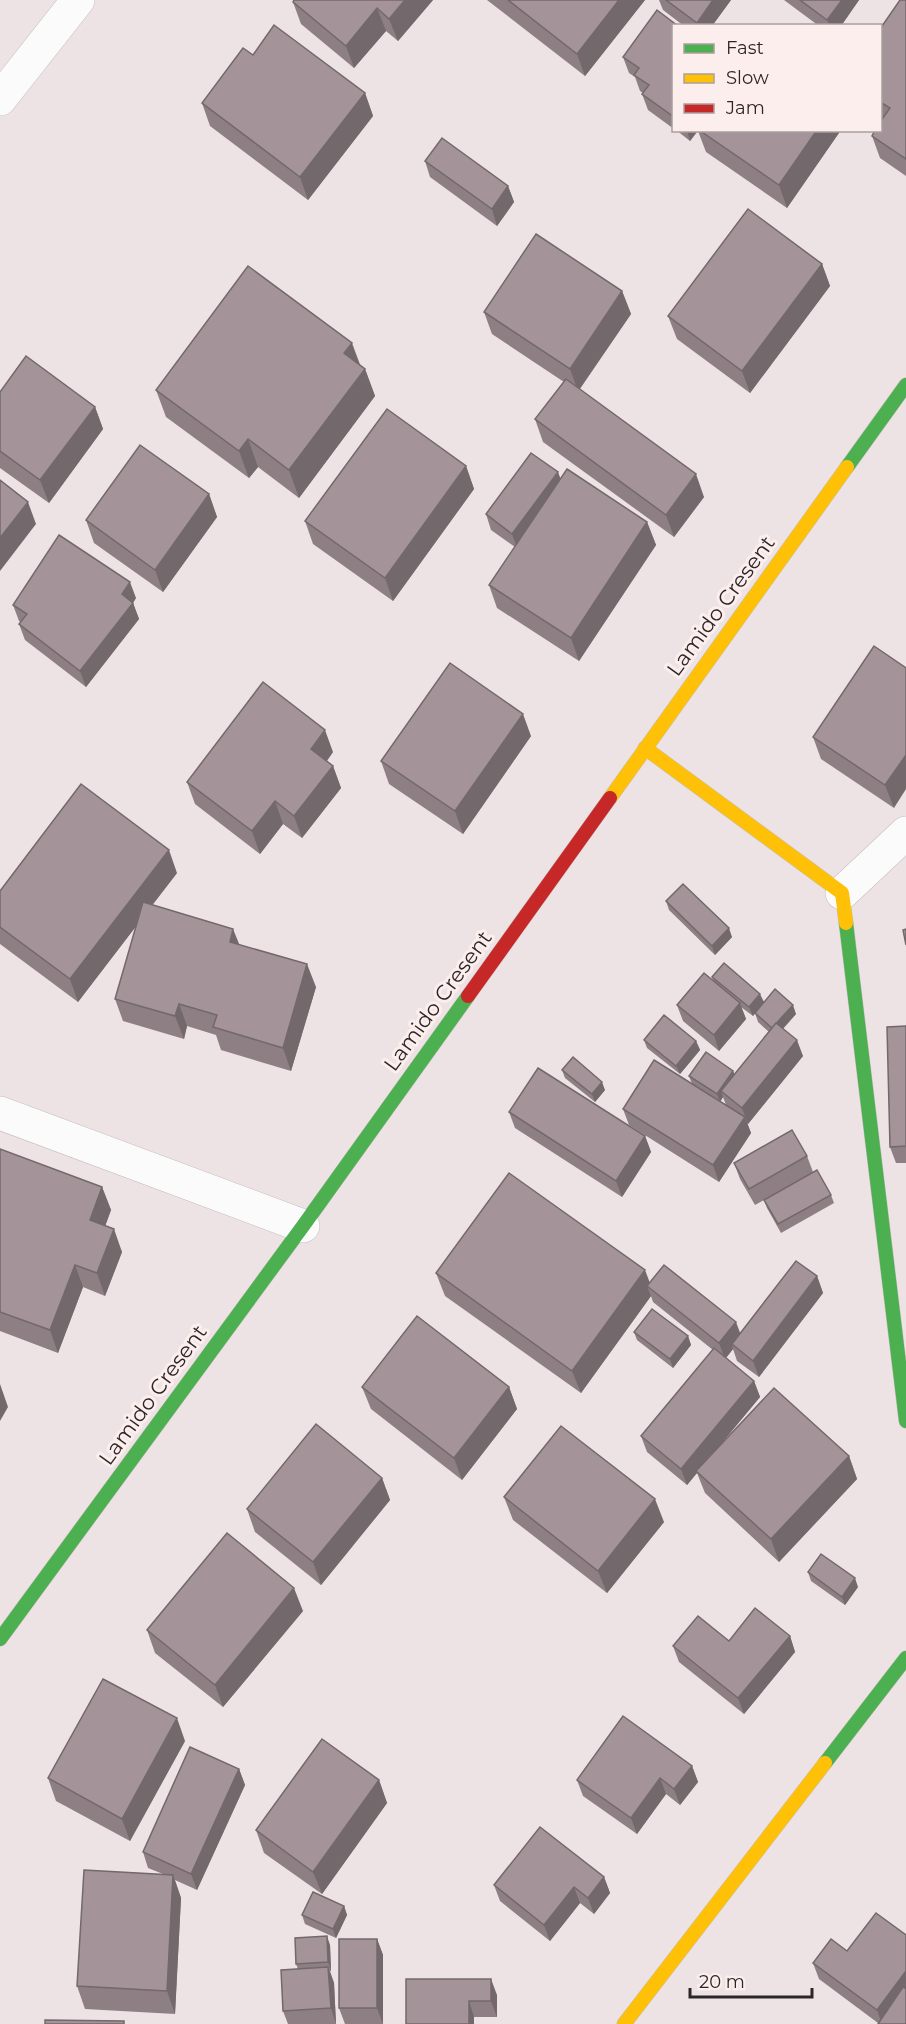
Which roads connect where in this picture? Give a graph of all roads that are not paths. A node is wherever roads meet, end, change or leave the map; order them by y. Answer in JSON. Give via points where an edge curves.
{"nodes":[{"id":1,"x":78,"y":0,"type":"edge"},
{"id":2,"x":0,"y":99,"type":"edge"},
{"id":3,"x":906,"y":385,"type":"edge"},
{"id":4,"x":645,"y":748,"type":"junction"},
{"id":5,"x":906,"y":833,"type":"edge"},
{"id":6,"x":842,"y":892,"type":"junction"},
{"id":7,"x":0,"y":1113,"type":"edge"},
{"id":8,"x":303,"y":1226,"type":"junction"},
{"id":9,"x":906,"y":1421,"type":"edge"},
{"id":10,"x":0,"y":1639,"type":"edge"},
{"id":11,"x":906,"y":1658,"type":"edge"},
{"id":12,"x":624,"y":2024,"type":"edge"}],
"edges":[{"from":1,"to":2,"type":"street"},
{"from":3,"to":4,"type":"street","name":"Lamido Cresent"},
{"from":4,"to":6,"type":"street"},
{"from":4,"to":8,"type":"street","name":"Lamido Cresent"},
{"from":5,"to":6,"type":"street"},
{"from":6,"to":9,"type":"street"},
{"from":7,"to":8,"type":"street"},
{"from":8,"to":10,"type":"street","name":"Lamido Cresent"},
{"from":11,"to":12,"type":"street"}]}
